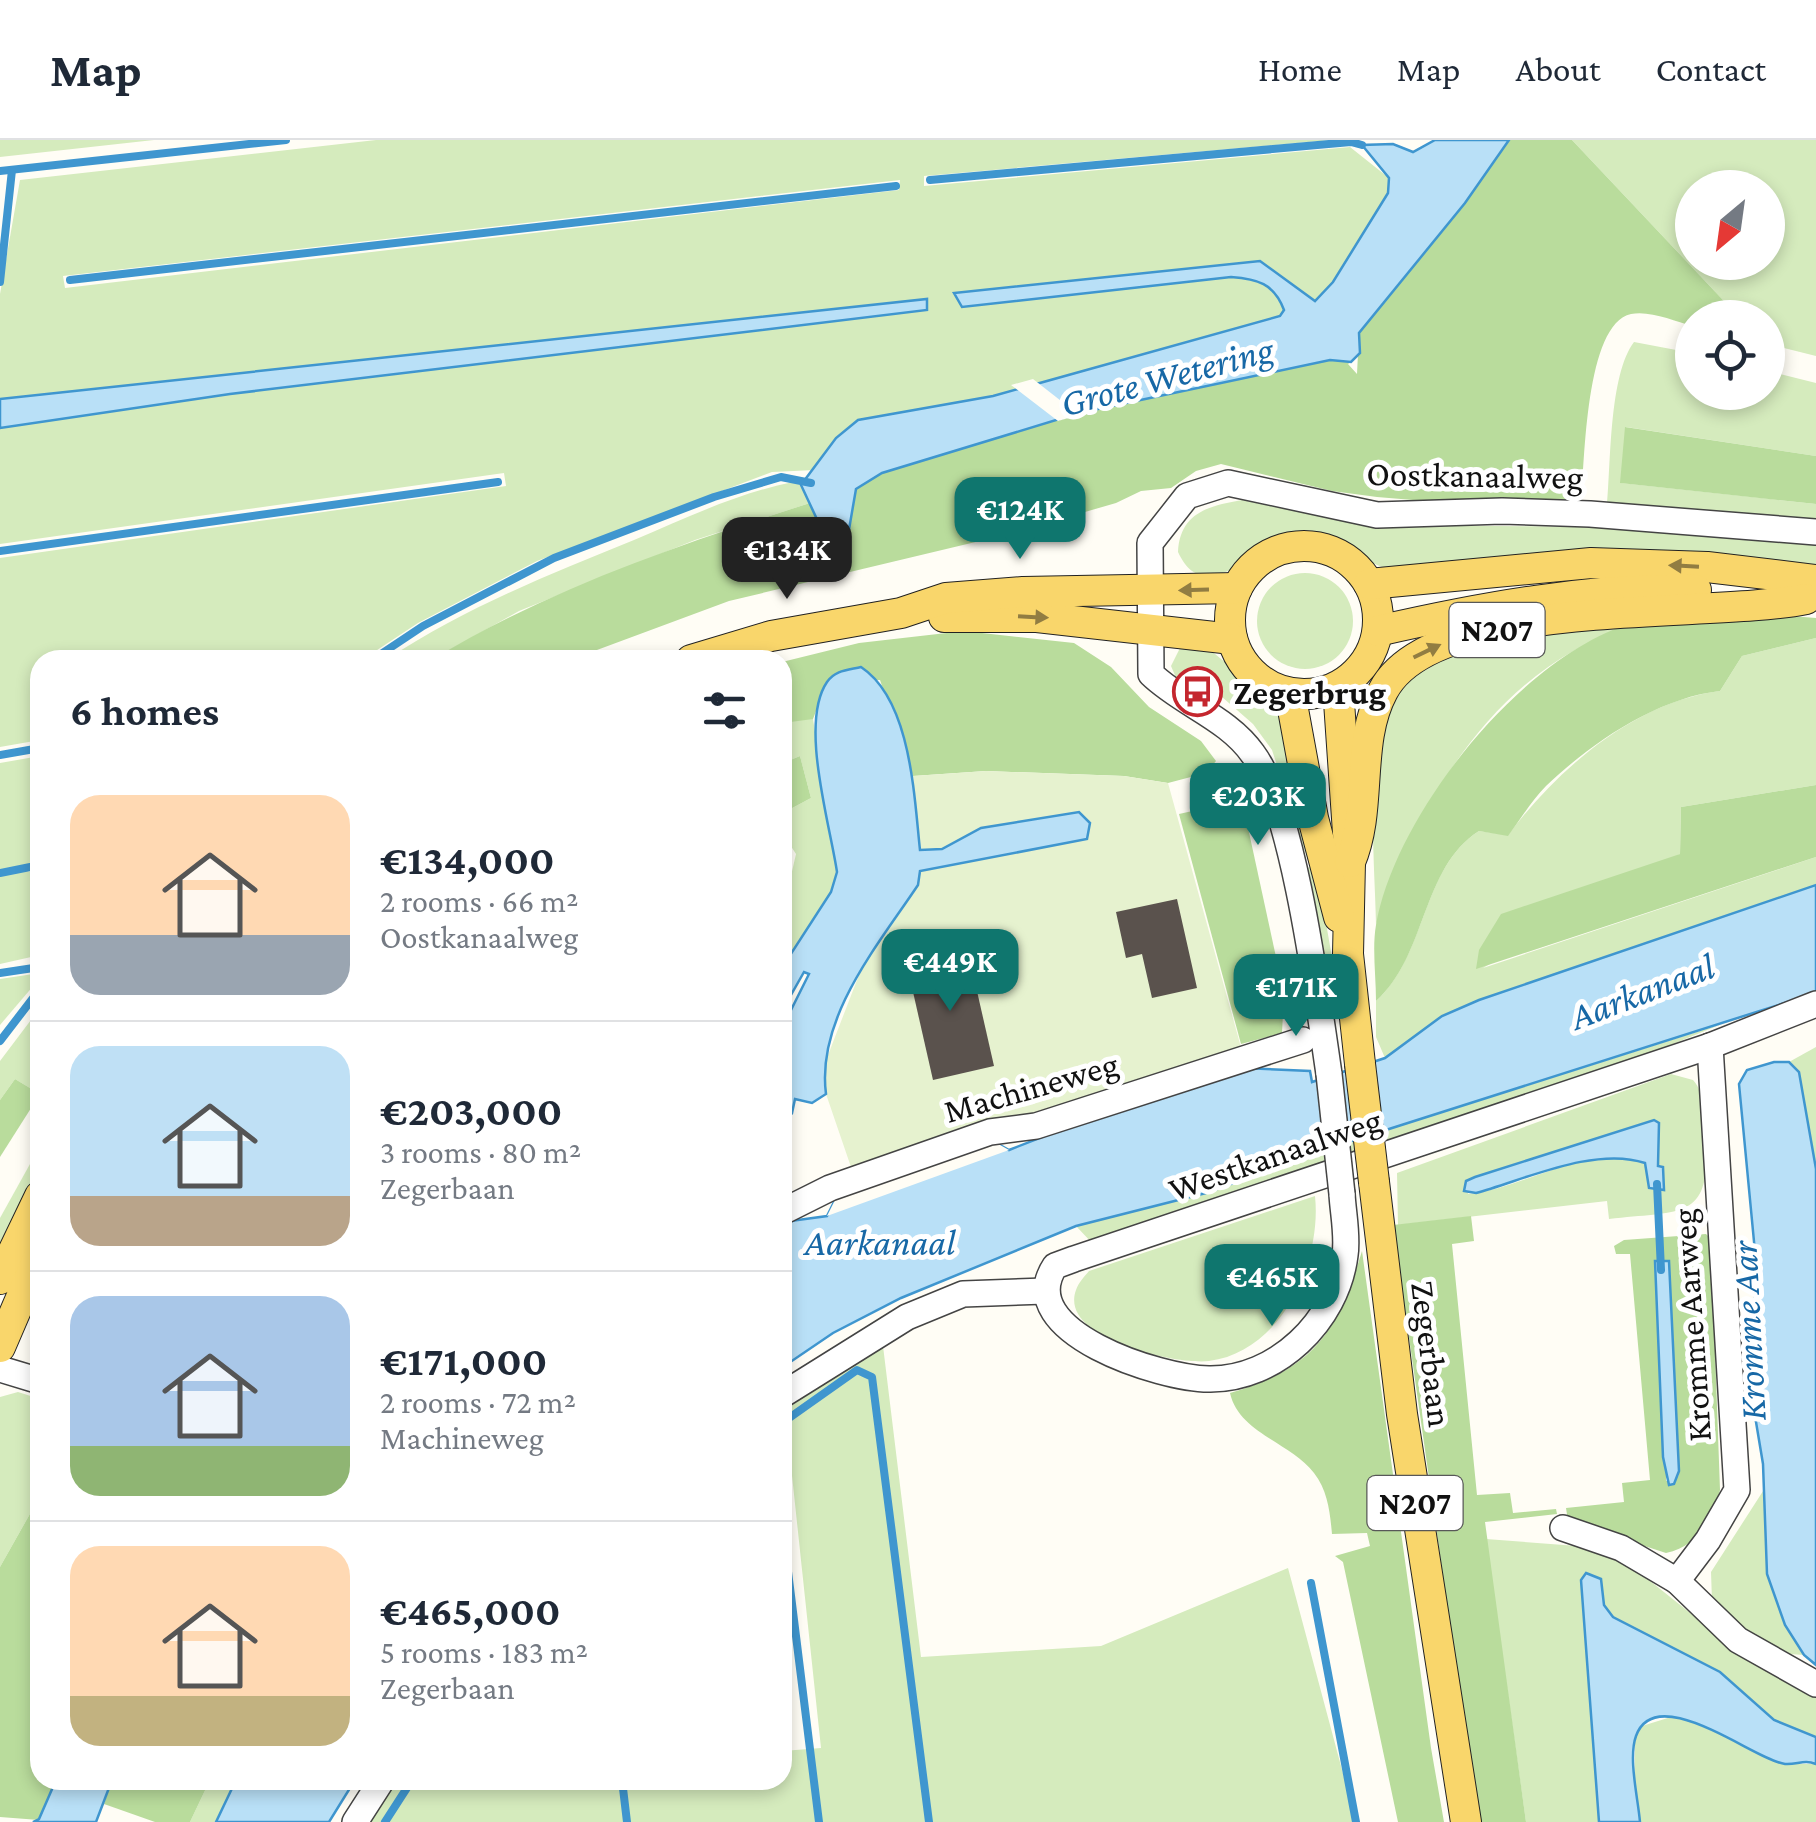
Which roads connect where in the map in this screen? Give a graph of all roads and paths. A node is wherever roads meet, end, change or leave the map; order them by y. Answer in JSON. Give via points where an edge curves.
{"nodes":[{"id":1,"x":1816,"y":532,"type":"edge"},
{"id":2,"x":1369,"y":584,"type":"junction"},
{"id":3,"x":1237,"y":588,"type":"junction"},
{"id":4,"x":1152,"y":591,"type":"junction"},
{"id":5,"x":1813,"y":593,"type":"edge"},
{"id":6,"x":901,"y":613,"type":"junction"},
{"id":7,"x":1149,"y":628,"type":"junction"},
{"id":8,"x":1378,"y":630,"type":"junction"},
{"id":9,"x":1232,"y":639,"type":"junction"},
{"id":10,"x":723,"y":650,"type":"edge"},
{"id":11,"x":1338,"y":686,"type":"junction"},
{"id":12,"x":1290,"y":693,"type":"junction"},
{"id":13,"x":1350,"y":862,"type":"junction"},
{"id":14,"x":1348,"y":954,"type":"junction"},
{"id":15,"x":1816,"y":1004,"type":"edge"},
{"id":16,"x":1303,"y":1040,"type":"dead end"},
{"id":17,"x":1710,"y":1046,"type":"junction"},
{"id":18,"x":792,"y":1207,"type":"edge"},
{"id":19,"x":30,"y":1217,"type":"edge"},
{"id":20,"x":30,"y":1277,"type":"edge"},
{"id":21,"x":0,"y":1279,"type":"edge"},
{"id":22,"x":1045,"y":1291,"type":"junction"},
{"id":23,"x":0,"y":1347,"type":"edge"},
{"id":24,"x":0,"y":1370,"type":"edge"},
{"id":25,"x":30,"y":1379,"type":"edge"},
{"id":26,"x":792,"y":1389,"type":"edge"},
{"id":27,"x":1563,"y":1528,"type":"dead end"},
{"id":28,"x":1677,"y":1581,"type":"junction"},
{"id":29,"x":1816,"y":1684,"type":"edge"},
{"id":30,"x":376,"y":1790,"type":"edge"},
{"id":31,"x":355,"y":1822,"type":"edge"},
{"id":32,"x":1466,"y":1822,"type":"edge"}],
"edges":[{"from":1,"to":4,"type":"street","name":"Oostkanaalweg","via":[[1590,514],[1377,515],[1228,482],[1195,491],[1150,542]]},
{"from":2,"to":3,"type":"main road","via":[[1346,559],[1302,546],[1259,561]]},
{"from":5,"to":2,"type":"main road","number":"N207","one_way":true,"via":[[1707,567],[1590,563]]},
{"from":2,"to":8,"type":"main road"},
{"from":3,"to":4,"type":"main road","one_way":true},
{"from":3,"to":9,"type":"main road"},
{"from":4,"to":6,"type":"main road","via":[[946,598]]},
{"from":4,"to":7,"type":"street","name":"Oostkanaalweg"},
{"from":5,"to":8,"type":"main road","number":"N207","via":[[1630,590],[1511,603]]},
{"from":13,"to":5,"type":"main road","number":"N207","one_way":true,"via":[[1361,836],[1373,712],[1393,675],[1416,654],[1456,638],[1609,612],[1771,606]]},
{"from":6,"to":7,"type":"main road","one_way":true},
{"from":6,"to":10,"type":"main road"},
{"from":7,"to":9,"type":"main road"},
{"from":7,"to":22,"type":"street","bridge":true,"via":[[1151,674],[1237,736],[1266,776],[1294,879],[1329,1074],[1346,1252],[1339,1284],[1318,1324],[1292,1349],[1261,1367],[1211,1380],[1166,1373],[1087,1341],[1052,1312]]},
{"from":8,"to":11,"type":"main road","via":[[1365,664]]},
{"from":9,"to":12,"type":"main road","via":[[1253,674]]},
{"from":11,"to":12,"type":"main road"},
{"from":11,"to":13,"type":"main road","name":"Zegerbaan","number":"N207"},
{"from":12,"to":14,"type":"main road","name":"Zegerbaan","number":"N207"},
{"from":13,"to":14,"type":"main road","name":"Zegerbaan","number":"N207"},
{"from":14,"to":32,"type":"main road","name":"Zegerbaan","number":"N207","bridge":true,"via":[[1404,1432]]},
{"from":15,"to":17,"type":"street","name":"Westkanaalweg"},
{"from":16,"to":18,"type":"street","name":"Machineweg","via":[[1036,1126],[990,1132]]},
{"from":17,"to":22,"type":"street","name":"Westkanaalweg","via":[[1074,1259],[1055,1266]]},
{"from":17,"to":28,"type":"street","name":"Kromme Aarweg","via":[[1736,1490]]},
{"from":19,"to":21,"type":"main road"},
{"from":20,"to":23,"type":"main road"},
{"from":22,"to":26,"type":"street","via":[[963,1294],[907,1317]]},
{"from":24,"to":25,"type":"street"},
{"from":27,"to":28,"type":"street","via":[[1621,1548]]},
{"from":28,"to":29,"type":"street","via":[[1738,1640]]},
{"from":30,"to":31,"type":"street"}]}
